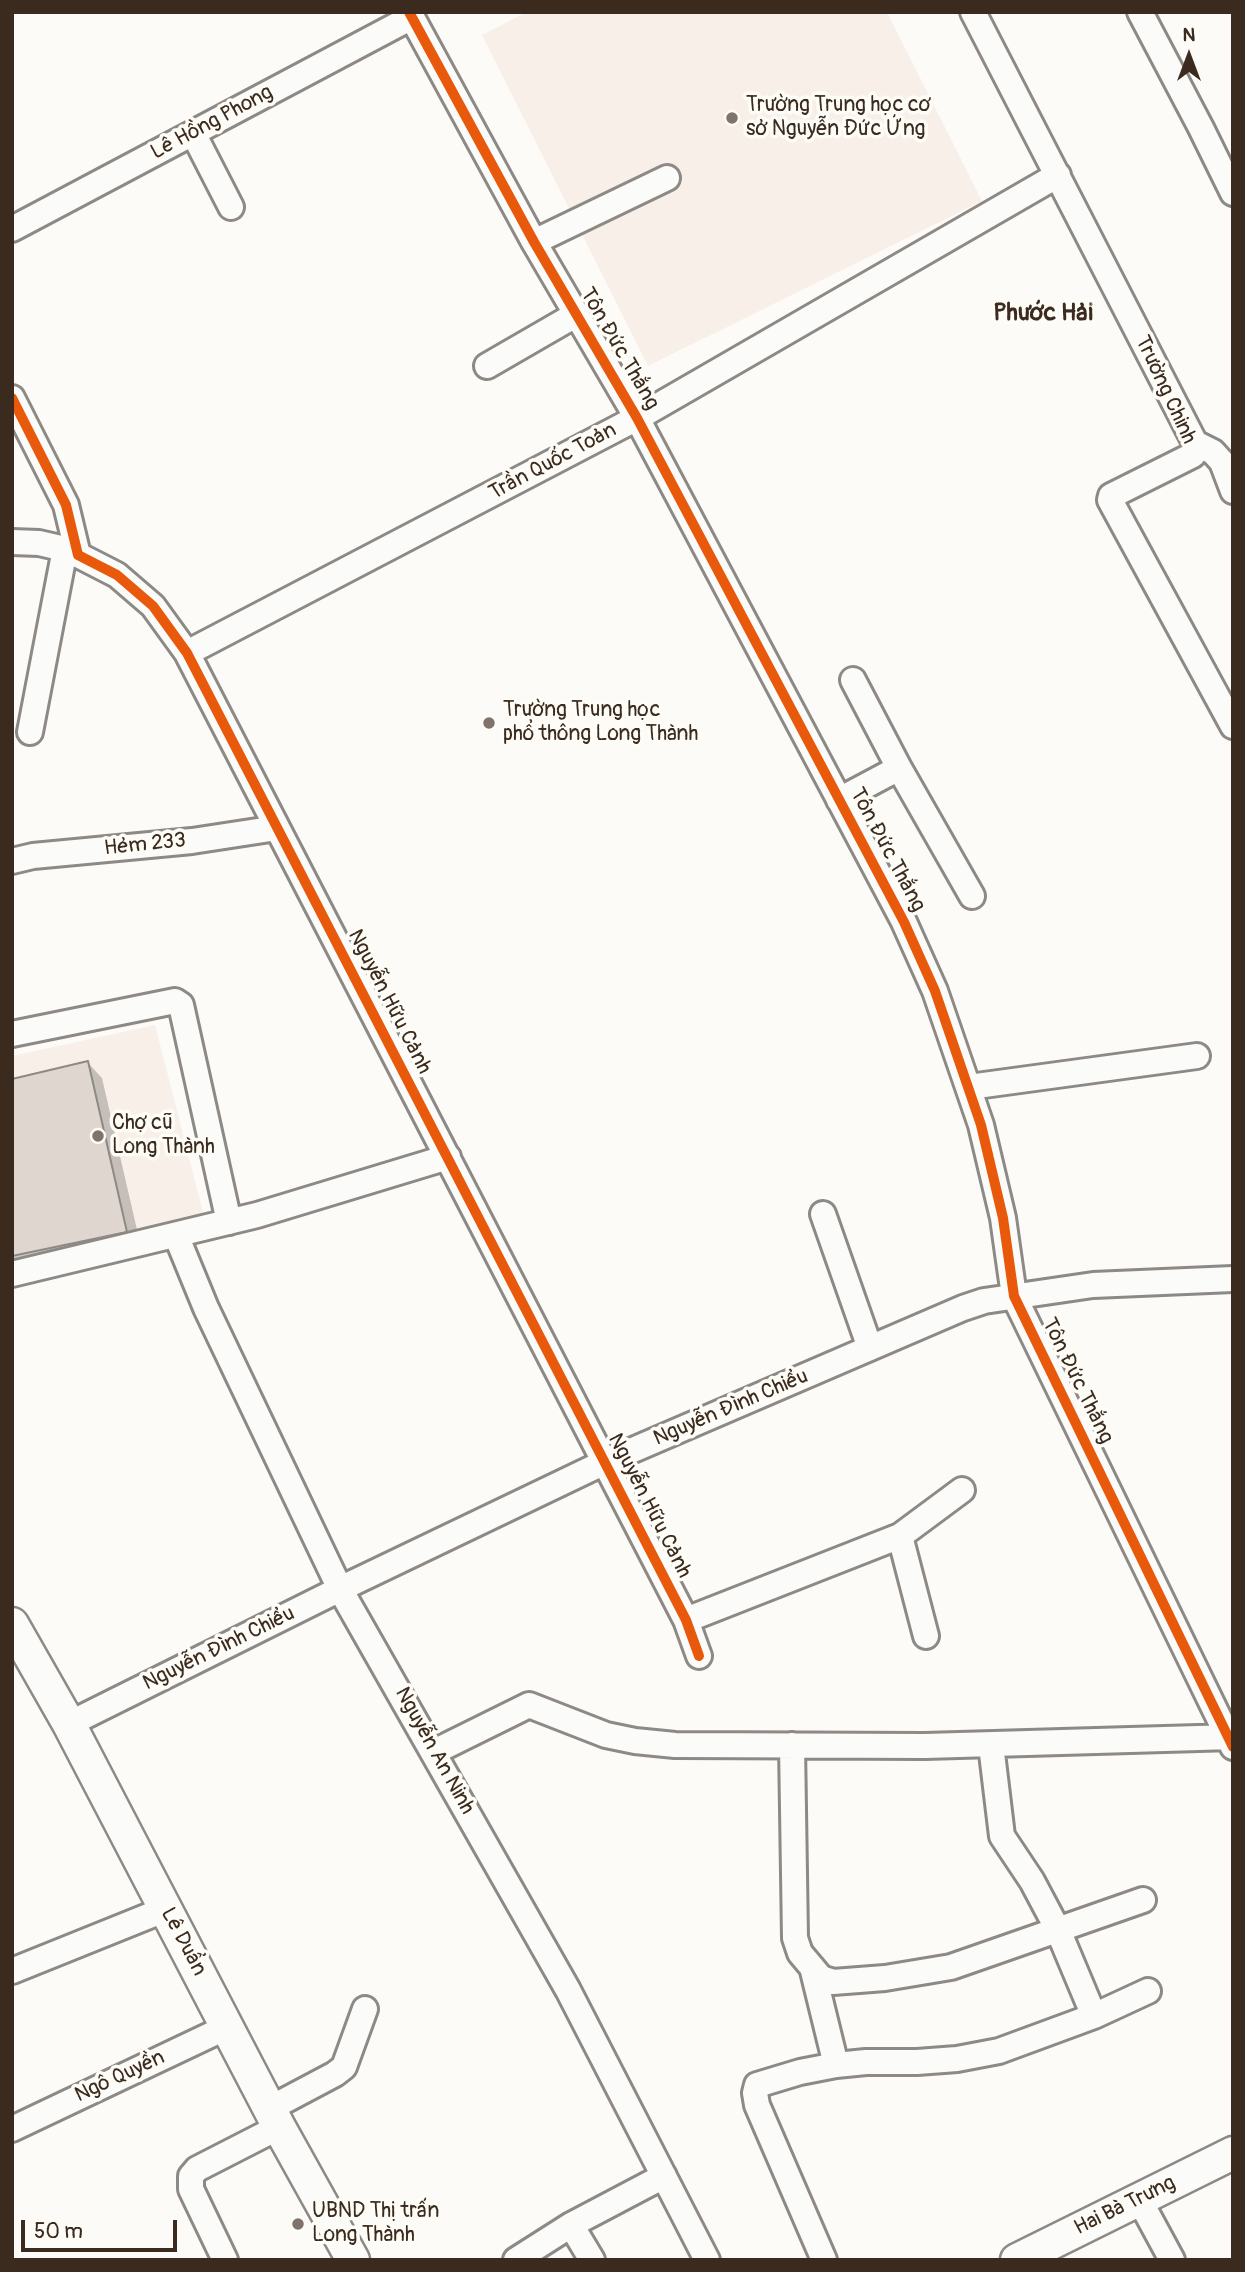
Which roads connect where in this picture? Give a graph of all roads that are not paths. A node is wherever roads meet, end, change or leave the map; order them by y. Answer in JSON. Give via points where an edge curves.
{"nodes":[{"id":1,"x":973,"y":12,"type":"edge"},
{"id":2,"x":1140,"y":12,"type":"edge"},
{"id":3,"x":411,"y":15,"type":"edge"},
{"id":4,"x":193,"y":132,"type":"junction"},
{"id":5,"x":1058,"y":175,"type":"junction"},
{"id":6,"x":667,"y":178,"type":"dead end"},
{"id":7,"x":1233,"y":193,"type":"edge"},
{"id":8,"x":231,"y":207,"type":"dead end"},
{"id":9,"x":12,"y":229,"type":"edge"},
{"id":10,"x":534,"y":242,"type":"junction"},
{"id":11,"x":577,"y":314,"type":"junction"},
{"id":12,"x":487,"y":366,"type":"dead end"},
{"id":13,"x":12,"y":398,"type":"edge"},
{"id":14,"x":637,"y":418,"type":"junction"},
{"id":15,"x":1195,"y":443,"type":"junction"},
{"id":16,"x":1233,"y":491,"type":"edge"},
{"id":17,"x":12,"y":542,"type":"edge"},
{"id":18,"x":71,"y":552,"type":"junction"},
{"id":19,"x":187,"y":653,"type":"junction"},
{"id":20,"x":853,"y":680,"type":"dead end"},
{"id":21,"x":1229,"y":710,"type":"edge"},
{"id":22,"x":30,"y":732,"type":"dead end"},
{"id":23,"x":899,"y":768,"type":"junction"},
{"id":24,"x":839,"y":800,"type":"junction"},
{"id":25,"x":277,"y":828,"type":"junction"},
{"id":26,"x":12,"y":861,"type":"edge"},
{"id":27,"x":972,"y":896,"type":"dead end"},
{"id":28,"x":12,"y":1034,"type":"edge"},
{"id":29,"x":1197,"y":1056,"type":"dead end"},
{"id":30,"x":969,"y":1087,"type":"junction"},
{"id":31,"x":448,"y":1157,"type":"junction"},
{"id":32,"x":823,"y":1214,"type":"dead end"},
{"id":33,"x":229,"y":1222,"type":"junction"},
{"id":34,"x":176,"y":1235,"type":"junction"},
{"id":35,"x":12,"y":1274,"type":"edge"},
{"id":36,"x":1233,"y":1279,"type":"edge"},
{"id":37,"x":1014,"y":1296,"type":"junction"},
{"id":38,"x":870,"y":1348,"type":"junction"},
{"id":39,"x":605,"y":1462,"type":"junction"},
{"id":40,"x":962,"y":1490,"type":"dead end"},
{"id":41,"x":900,"y":1536,"type":"junction"},
{"id":42,"x":340,"y":1589,"type":"junction"},
{"id":43,"x":686,"y":1620,"type":"junction"},
{"id":44,"x":12,"y":1624,"type":"edge"},
{"id":45,"x":926,"y":1636,"type":"dead end"},
{"id":46,"x":699,"y":1656,"type":"dead end"},
{"id":47,"x":69,"y":1724,"type":"junction"},
{"id":48,"x":1231,"y":1741,"type":"edge"},
{"id":49,"x":792,"y":1745,"type":"junction"},
{"id":50,"x":991,"y":1745,"type":"junction"},
{"id":51,"x":434,"y":1752,"type":"junction"},
{"id":52,"x":1143,"y":1900,"type":"dead end"},
{"id":53,"x":166,"y":1909,"type":"junction"},
{"id":54,"x":1058,"y":1930,"type":"junction"},
{"id":55,"x":812,"y":1967,"type":"junction"},
{"id":56,"x":12,"y":1971,"type":"edge"},
{"id":57,"x":1148,"y":1991,"type":"dead end"},
{"id":58,"x":365,"y":2009,"type":"dead end"},
{"id":59,"x":1094,"y":2015,"type":"junction"},
{"id":60,"x":227,"y":2026,"type":"junction"},
{"id":61,"x":836,"y":2065,"type":"junction"},
{"id":62,"x":274,"y":2118,"type":"junction"},
{"id":63,"x":12,"y":2129,"type":"edge"},
{"id":64,"x":1233,"y":2153,"type":"edge"},
{"id":65,"x":664,"y":2176,"type":"junction"},
{"id":66,"x":1139,"y":2199,"type":"junction"},
{"id":67,"x":571,"y":2225,"type":"junction"},
{"id":68,"x":225,"y":2260,"type":"edge"},
{"id":69,"x":353,"y":2260,"type":"edge"},
{"id":70,"x":516,"y":2260,"type":"edge"},
{"id":71,"x":592,"y":2260,"type":"edge"},
{"id":72,"x":708,"y":2260,"type":"edge"},
{"id":73,"x":824,"y":2260,"type":"edge"},
{"id":74,"x":1017,"y":2260,"type":"edge"},
{"id":75,"x":1172,"y":2260,"type":"edge"}],
"edges":[{"from":1,"to":5,"type":"street","name":"Trường Chinh"},
{"from":2,"to":7,"type":"street"},
{"from":3,"to":4,"type":"street","name":"Lê Hồng Phong"},
{"from":3,"to":10,"type":"street","name":"Tôn Đức Thắng"},
{"from":4,"to":8,"type":"street"},
{"from":4,"to":9,"type":"street","name":"Lê Hồng Phong"},
{"from":5,"to":14,"type":"street","name":"Trần Quốc Toản"},
{"from":5,"to":15,"type":"street","name":"Trường Chinh"},
{"from":6,"to":10,"type":"street"},
{"from":10,"to":11,"type":"street","name":"Tôn Đức Thắng"},
{"from":11,"to":12,"type":"street"},
{"from":11,"to":14,"type":"street","name":"Tôn Đức Thắng"},
{"from":13,"to":18,"type":"street","via":[[66,505]]},
{"from":14,"to":19,"type":"street","name":"Trần Quốc Toản"},
{"from":14,"to":24,"type":"street","name":"Tôn Đức Thắng"},
{"from":15,"to":16,"type":"street","via":[[1222,462]]},
{"from":15,"to":21,"type":"street","name":"Trường Chinh","via":[[1193,455],[1110,500]]},
{"from":17,"to":18,"type":"street","name":"Nguyễn Hữu Cảnh","via":[[39,543]]},
{"from":18,"to":19,"type":"street","name":"Nguyễn Hữu Cảnh","via":[[117,575],[153,606]]},
{"from":18,"to":22,"type":"street"},
{"from":19,"to":25,"type":"street","name":"Nguyễn Hữu Cảnh"},
{"from":20,"to":23,"type":"street"},
{"from":23,"to":24,"type":"street"},
{"from":23,"to":27,"type":"street"},
{"from":24,"to":30,"type":"street","name":"Tôn Đức Thắng","via":[[904,922],[935,991]]},
{"from":25,"to":26,"type":"street","name":"Hẻm 233"},
{"from":25,"to":31,"type":"street","name":"Nguyễn Hữu Cảnh"},
{"from":28,"to":33,"type":"street","via":[[175,1001],[181,1005]]},
{"from":29,"to":30,"type":"street"},
{"from":30,"to":37,"type":"street","name":"Tôn Đức Thắng","via":[[1003,1218]]},
{"from":31,"to":33,"type":"street"},
{"from":31,"to":39,"type":"street","name":"Nguyễn Hữu Cảnh"},
{"from":32,"to":38,"type":"street"},
{"from":33,"to":34,"type":"street"},
{"from":34,"to":35,"type":"street"},
{"from":34,"to":42,"type":"street","name":"Nguyễn An Ninh"},
{"from":36,"to":37,"type":"street","name":"Nguyễn Đình Chiểu","via":[[1093,1285]]},
{"from":37,"to":38,"type":"street","name":"Nguyễn Đình Chiểu","via":[[963,1308]]},
{"from":37,"to":48,"type":"street","name":"Tôn Đức Thắng"},
{"from":38,"to":39,"type":"street","name":"Nguyễn Đình Chiểu"},
{"from":39,"to":42,"type":"street","name":"Nguyễn Đình Chiểu"},
{"from":39,"to":43,"type":"street","name":"Nguyễn Hữu Cảnh"},
{"from":40,"to":41,"type":"street"},
{"from":41,"to":43,"type":"street"},
{"from":41,"to":45,"type":"street"},
{"from":42,"to":47,"type":"street","name":"Nguyễn Đình Chiểu"},
{"from":42,"to":51,"type":"street","name":"Nguyễn An Ninh"},
{"from":43,"to":46,"type":"street","name":"Nguyễn Hữu Cảnh"},
{"from":44,"to":47,"type":"main road","name":"Lê Duẩn"},
{"from":47,"to":53,"type":"main road","name":"Lê Duẩn"},
{"from":48,"to":50,"type":"street"},
{"from":49,"to":50,"type":"street"},
{"from":49,"to":51,"type":"street","via":[[635,1741],[606,1735],[528,1705]]},
{"from":49,"to":55,"type":"street","via":[[795,1938]]},
{"from":50,"to":54,"type":"street","via":[[1002,1836]]},
{"from":51,"to":65,"type":"street","name":"Nguyễn An Ninh","via":[[568,1990]]},
{"from":52,"to":54,"type":"street"},
{"from":53,"to":56,"type":"street"},
{"from":53,"to":60,"type":"main road","name":"Lê Duẩn"},
{"from":54,"to":55,"type":"street","via":[[951,1968],[885,1978],[834,1982],[821,1978]]},
{"from":54,"to":59,"type":"street"},
{"from":55,"to":61,"type":"street"},
{"from":57,"to":59,"type":"street"},
{"from":58,"to":62,"type":"street","via":[[345,2067]]},
{"from":59,"to":61,"type":"street","via":[[999,2050],[957,2059]]},
{"from":60,"to":62,"type":"main road","name":"Lê Duẩn"},
{"from":60,"to":63,"type":"street","name":"Ngô Quyền"},
{"from":61,"to":73,"type":"street","via":[[764,2082],[757,2085],[755,2094]]},
{"from":62,"to":68,"type":"street","via":[[191,2176],[191,2189]]},
{"from":62,"to":69,"type":"main road","name":"Lê Duẩn"},
{"from":64,"to":66,"type":"main road","name":"Hai Bà Trưng"},
{"from":65,"to":67,"type":"street"},
{"from":65,"to":72,"type":"street","name":"Nguyễn An Ninh"},
{"from":66,"to":74,"type":"main road","name":"Hai Bà Trưng"},
{"from":66,"to":75,"type":"street"},
{"from":67,"to":70,"type":"street"},
{"from":67,"to":71,"type":"street"}]}
